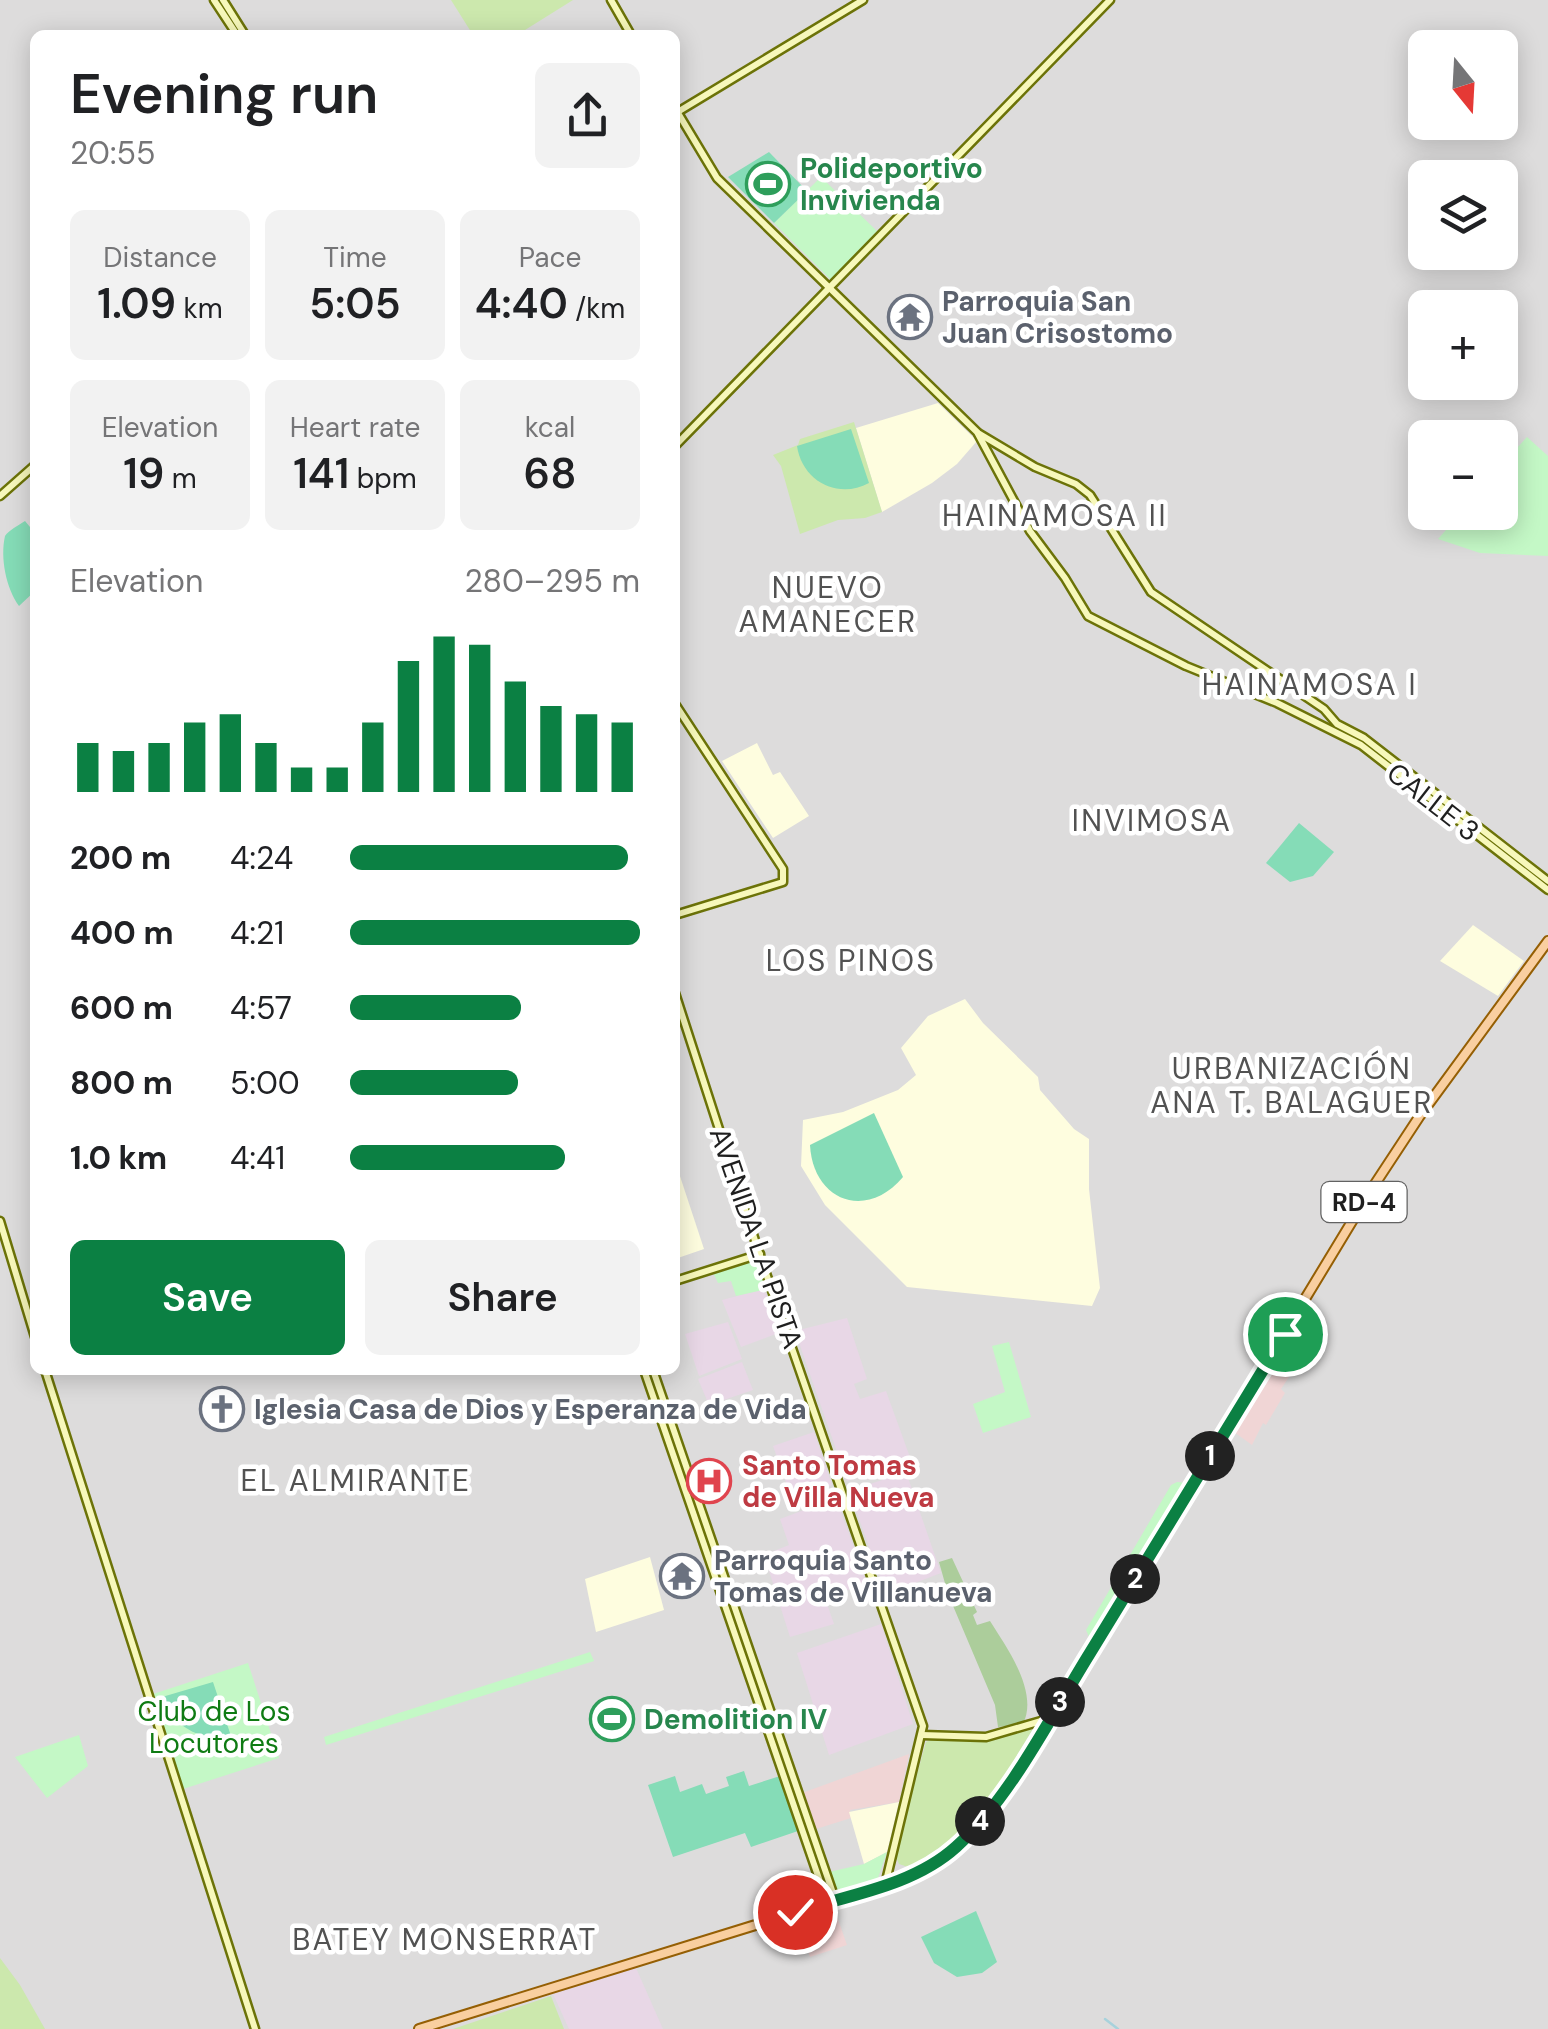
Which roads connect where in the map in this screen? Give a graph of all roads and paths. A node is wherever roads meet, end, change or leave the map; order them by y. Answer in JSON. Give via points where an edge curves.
{"nodes":[{"id":1,"x":214,"y":0,"type":"edge"},
{"id":2,"x":222,"y":0,"type":"edge"},
{"id":3,"x":611,"y":0,"type":"edge"},
{"id":4,"x":863,"y":0,"type":"edge"},
{"id":5,"x":1110,"y":0,"type":"edge"},
{"id":6,"x":234,"y":30,"type":"edge"},
{"id":7,"x":242,"y":30,"type":"edge"},
{"id":8,"x":629,"y":30,"type":"edge"},
{"id":9,"x":680,"y":109,"type":"edge"},
{"id":10,"x":680,"y":118,"type":"edge"},
{"id":11,"x":830,"y":289,"type":"junction"},
{"id":12,"x":977,"y":432,"type":"junction"},
{"id":13,"x":680,"y":441,"type":"edge"},
{"id":14,"x":30,"y":470,"type":"edge"},
{"id":15,"x":0,"y":496,"type":"edge"},
{"id":16,"x":680,"y":712,"type":"edge"},
{"id":17,"x":1548,"y":881,"type":"edge"},
{"id":18,"x":1548,"y":890,"type":"edge"},
{"id":19,"x":680,"y":913,"type":"edge"},
{"id":20,"x":1548,"y":941,"type":"edge"},
{"id":21,"x":680,"y":1007,"type":"edge"},
{"id":22,"x":0,"y":1221,"type":"edge"},
{"id":23,"x":760,"y":1254,"type":"junction"},
{"id":24,"x":680,"y":1279,"type":"edge"},
{"id":25,"x":30,"y":1320,"type":"edge"},
{"id":26,"x":47,"y":1375,"type":"edge"},
{"id":27,"x":646,"y":1375,"type":"edge"},
{"id":28,"x":655,"y":1375,"type":"edge"},
{"id":29,"x":1050,"y":1718,"type":"junction"},
{"id":30,"x":922,"y":1735,"type":"junction"},
{"id":31,"x":885,"y":1885,"type":"junction"},
{"id":32,"x":831,"y":1901,"type":"junction"},
{"id":33,"x":255,"y":2029,"type":"edge"},
{"id":34,"x":419,"y":2029,"type":"edge"}],
"edges":[{"from":1,"to":6,"type":"street"},
{"from":2,"to":7,"type":"street"},
{"from":3,"to":8,"type":"street"},
{"from":4,"to":9,"type":"street"},
{"from":5,"to":11,"type":"street"},
{"from":10,"to":11,"type":"street","via":[[717,178]]},
{"from":11,"to":12,"type":"street"},
{"from":11,"to":13,"type":"street"},
{"from":12,"to":17,"type":"street","name":"CALLE 3","via":[[1090,495],[1151,592],[1364,738]]},
{"from":12,"to":18,"type":"street","name":"CALLE 3","via":[[1030,531],[1088,616],[1361,745]]},
{"from":14,"to":15,"type":"street"},
{"from":16,"to":19,"type":"street","via":[[784,877]]},
{"from":20,"to":29,"type":"main road","number":"RD-4","via":[[1372,1190]]},
{"from":21,"to":23,"type":"street","name":"AVENIDA LA PISTA"},
{"from":22,"to":25,"type":"street"},
{"from":23,"to":24,"type":"street"},
{"from":23,"to":30,"type":"street","name":"AVENIDA LA PISTA"},
{"from":26,"to":33,"type":"street"},
{"from":27,"to":32,"type":"street"},
{"from":28,"to":32,"type":"street"},
{"from":29,"to":30,"type":"street","via":[[994,1736]]},
{"from":29,"to":31,"type":"main road","number":"RD-4","via":[[993,1806],[956,1848]]},
{"from":30,"to":31,"type":"street","name":"AVENIDA LA PISTA"},
{"from":31,"to":32,"type":"main road","number":"RD-4"},
{"from":32,"to":34,"type":"main road","number":"RD-4"}]}
